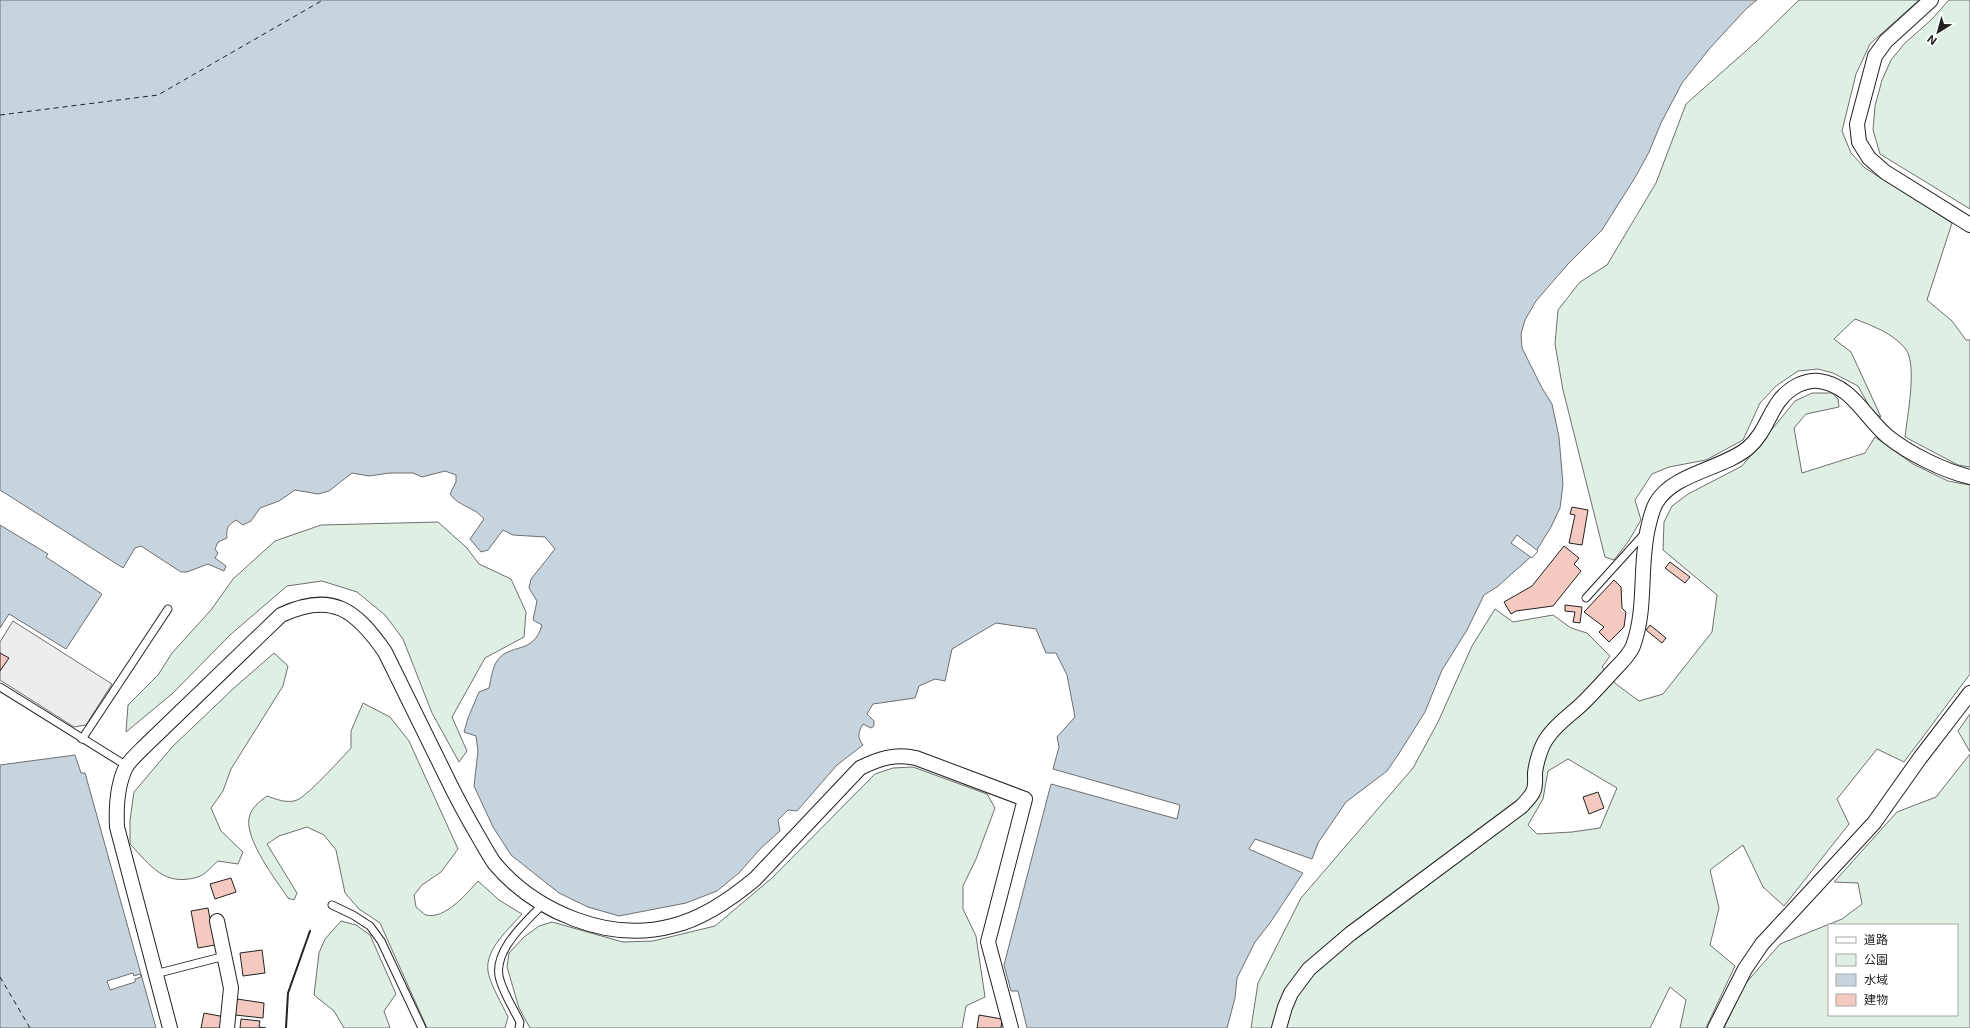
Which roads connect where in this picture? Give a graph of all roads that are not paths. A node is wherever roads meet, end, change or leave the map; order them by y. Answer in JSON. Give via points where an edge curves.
{"nodes":[{"id":1,"x":1932,"y":0,"type":"edge"},
{"id":2,"x":1970,"y":225,"type":"edge"},
{"id":3,"x":1970,"y":477,"type":"edge"},
{"id":4,"x":1648,"y":530,"type":"junction"},
{"id":5,"x":1586,"y":598,"type":"dead end"},
{"id":6,"x":168,"y":609,"type":"dead end"},
{"id":7,"x":0,"y":687,"type":"edge"},
{"id":8,"x":1970,"y":693,"type":"edge"},
{"id":9,"x":82,"y":739,"type":"junction"},
{"id":10,"x":126,"y":766,"type":"junction"},
{"id":11,"x":543,"y":904,"type":"junction"},
{"id":12,"x":332,"y":905,"type":"dead end"},
{"id":13,"x":217,"y":921,"type":"dead end"},
{"id":14,"x":226,"y":956,"type":"junction"},
{"id":15,"x":155,"y":974,"type":"junction"},
{"id":16,"x":170,"y":1028,"type":"edge"},
{"id":17,"x":227,"y":1028,"type":"edge"},
{"id":18,"x":422,"y":1028,"type":"edge"},
{"id":19,"x":519,"y":1028,"type":"edge"},
{"id":20,"x":1011,"y":1028,"type":"edge"},
{"id":21,"x":1279,"y":1028,"type":"edge"},
{"id":22,"x":1715,"y":1028,"type":"edge"}],
"edges":[{"from":1,"to":2,"type":"street","via":[[1886,41],[1875,56],[1857,124],[1859,142],[1869,158],[1885,172]]},
{"from":3,"to":4,"type":"street","via":[[1950,472],[1888,436],[1854,398],[1843,390],[1830,383],[1806,381],[1786,391],[1770,413],[1764,429],[1746,449],[1734,458],[1690,476],[1664,493],[1657,502]]},
{"from":4,"to":5,"type":"lane"},
{"from":4,"to":21,"type":"street","via":[[1644,549],[1641,614],[1633,648],[1584,703],[1559,722],[1545,740],[1535,770],[1534,791],[1522,806],[1350,934],[1309,969],[1291,993]]},
{"from":6,"to":9,"type":"lane"},
{"from":7,"to":9,"type":"lane"},
{"from":8,"to":22,"type":"street","via":[[1874,823],[1762,944],[1745,969]]},
{"from":9,"to":10,"type":"lane"},
{"from":10,"to":11,"type":"street","via":[[169,721],[281,615],[297,607],[329,604],[360,620],[371,632],[385,652],[463,812],[494,863],[513,882]]},
{"from":10,"to":15,"type":"street","via":[[116,807],[117,827]]},
{"from":11,"to":19,"type":"lane","via":[[516,932],[498,963],[499,979],[520,1022]]},
{"from":11,"to":20,"type":"street","via":[[575,919],[616,929],[651,930],[672,926],[716,907],[737,894],[784,849],[860,768],[878,759],[903,755],[916,758],[1026,799],[988,942]]},
{"from":12,"to":18,"type":"lane","via":[[370,926],[381,941]]},
{"from":13,"to":14,"type":"street"},
{"from":14,"to":15,"type":"lane"},
{"from":14,"to":17,"type":"street","via":[[231,988]]},
{"from":15,"to":16,"type":"street"}]}
